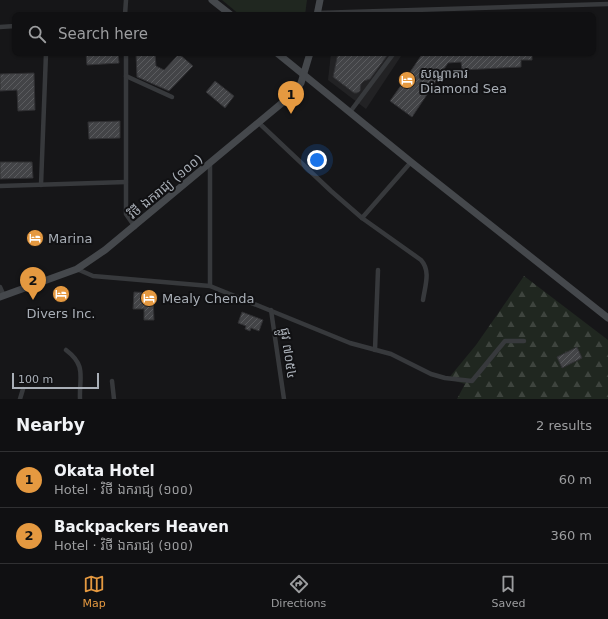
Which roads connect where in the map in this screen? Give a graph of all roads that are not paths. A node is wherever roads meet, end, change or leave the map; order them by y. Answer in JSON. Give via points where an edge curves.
{"nodes":[{"id":1,"x":126,"y":0,"type":"edge"},
{"id":2,"x":212,"y":0,"type":"edge"},
{"id":3,"x":320,"y":0,"type":"edge"},
{"id":4,"x":608,"y":4,"type":"edge"},
{"id":5,"x":125,"y":12,"type":"edge"},
{"id":6,"x":227,"y":12,"type":"edge"},
{"id":7,"x":317,"y":12,"type":"edge"},
{"id":8,"x":426,"y":12,"type":"edge"},
{"id":9,"x":12,"y":26,"type":"edge"},
{"id":10,"x":0,"y":27,"type":"edge"},
{"id":11,"x":46,"y":56,"type":"edge"},
{"id":12,"x":126,"y":56,"type":"edge"},
{"id":13,"x":281,"y":56,"type":"edge"},
{"id":14,"x":309,"y":56,"type":"edge"},
{"id":15,"x":392,"y":56,"type":"edge"},
{"id":16,"x":304,"y":75,"type":"junction"},
{"id":17,"x":126,"y":76,"type":"junction"},
{"id":18,"x":172,"y":97,"type":"dead end"},
{"id":19,"x":350,"y":112,"type":"junction"},
{"id":20,"x":259,"y":123,"type":"junction"},
{"id":21,"x":411,"y":162,"type":"junction"},
{"id":22,"x":210,"y":164,"type":"junction"},
{"id":23,"x":126,"y":182,"type":"junction"},
{"id":24,"x":41,"y":185,"type":"junction"},
{"id":25,"x":0,"y":186,"type":"edge"},
{"id":26,"x":362,"y":218,"type":"junction"},
{"id":27,"x":134,"y":227,"type":"junction"},
{"id":28,"x":77,"y":269,"type":"junction"},
{"id":29,"x":378,"y":270,"type":"dead end"},
{"id":30,"x":210,"y":286,"type":"junction"},
{"id":31,"x":0,"y":287,"type":"edge"},
{"id":32,"x":2,"y":296,"type":"edge"},
{"id":33,"x":423,"y":300,"type":"dead end"},
{"id":34,"x":271,"y":310,"type":"junction"},
{"id":35,"x":608,"y":318,"type":"edge"},
{"id":36,"x":524,"y":341,"type":"dead end"},
{"id":37,"x":66,"y":350,"type":"dead end"},
{"id":38,"x":375,"y":350,"type":"junction"},
{"id":39,"x":112,"y":381,"type":"dead end"},
{"id":40,"x":24,"y":389,"type":"dead end"},
{"id":41,"x":20,"y":399,"type":"edge"},
{"id":42,"x":80,"y":399,"type":"edge"},
{"id":43,"x":114,"y":399,"type":"edge"},
{"id":44,"x":284,"y":399,"type":"edge"}],
"edges":[{"from":1,"to":5,"type":"street"},
{"from":2,"to":6,"type":"street"},
{"from":3,"to":7,"type":"street"},
{"from":4,"to":8,"type":"street"},
{"from":9,"to":10,"type":"street"},
{"from":11,"to":24,"type":"street"},
{"from":12,"to":17,"type":"street"},
{"from":13,"to":16,"type":"street"},
{"from":14,"to":16,"type":"street","name":"វិថី ឯករាជ្យ (១០០)"},
{"from":15,"to":19,"type":"street"},
{"from":16,"to":19,"type":"street"},
{"from":16,"to":20,"type":"street","name":"វិថី ឯករាជ្យ (១០០)","via":[[294,93]]},
{"from":17,"to":18,"type":"street"},
{"from":17,"to":23,"type":"street"},
{"from":19,"to":21,"type":"street"},
{"from":20,"to":22,"type":"street","name":"វិថី ឯករាជ្យ (១០០)"},
{"from":20,"to":26,"type":"street"},
{"from":21,"to":26,"type":"street"},
{"from":21,"to":35,"type":"street"},
{"from":22,"to":27,"type":"street","name":"វិថី ឯករាជ្យ (១០០)"},
{"from":22,"to":30,"type":"street"},
{"from":23,"to":24,"type":"street"},
{"from":23,"to":27,"type":"street","via":[[126,214]]},
{"from":24,"to":25,"type":"street"},
{"from":26,"to":33,"type":"street","via":[[426,265]]},
{"from":27,"to":28,"type":"street","name":"វិថី ឯករាជ្យ (១០០)"},
{"from":28,"to":30,"type":"street","via":[[93,276]]},
{"from":28,"to":32,"type":"street","name":"វិថី ឯករាជ្យ (១០០)"},
{"from":29,"to":38,"type":"street"},
{"from":30,"to":34,"type":"street"},
{"from":31,"to":32,"type":"street"},
{"from":34,"to":38,"type":"street","via":[[350,343]]},
{"from":34,"to":44,"type":"street","name":"ផ្លូវ ៧០៥៤"},
{"from":36,"to":38,"type":"street","via":[[505,341],[474,379],[469,381],[431,374],[391,354]]},
{"from":37,"to":42,"type":"street","via":[[78,362],[82,374]]},
{"from":39,"to":43,"type":"street"},
{"from":40,"to":41,"type":"street"}]}
